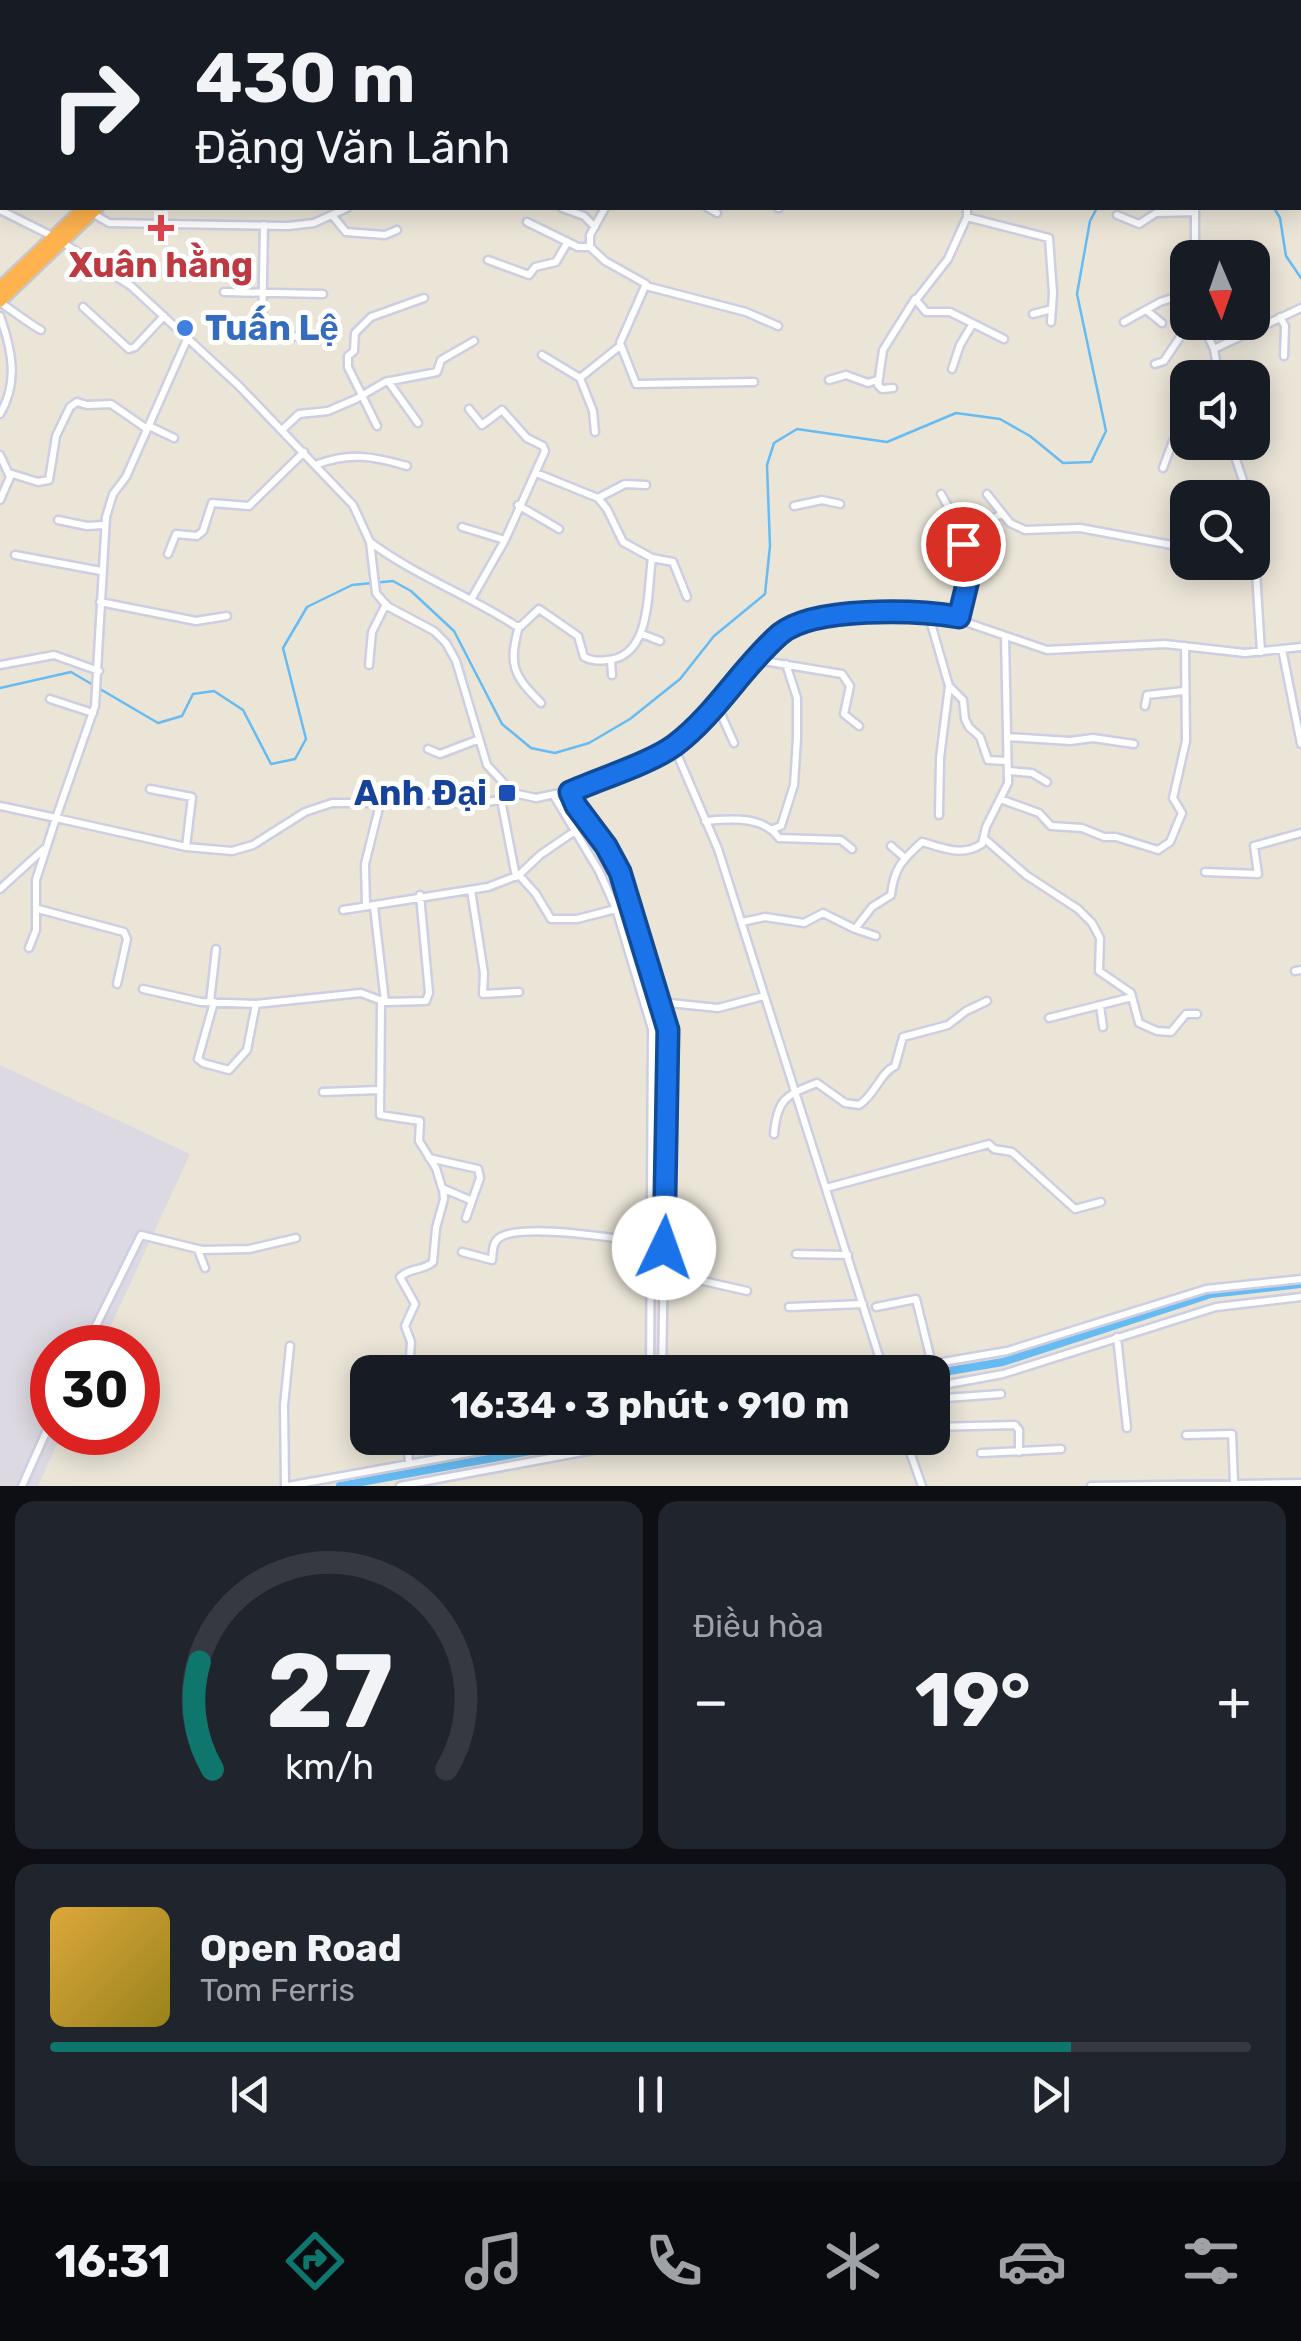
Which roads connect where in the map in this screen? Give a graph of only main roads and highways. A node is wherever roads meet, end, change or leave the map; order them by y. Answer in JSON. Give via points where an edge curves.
{"nodes":[{"id":1,"x":89,"y":210,"type":"edge"},
{"id":2,"x":57,"y":240,"type":"junction"},
{"id":3,"x":0,"y":288,"type":"edge"},
{"id":4,"x":0,"y":302,"type":"edge"}],
"edges":[{"from":1,"to":2,"type":"highway"},
{"from":2,"to":3,"type":"highway"},
{"from":2,"to":4,"type":"highway"}]}
